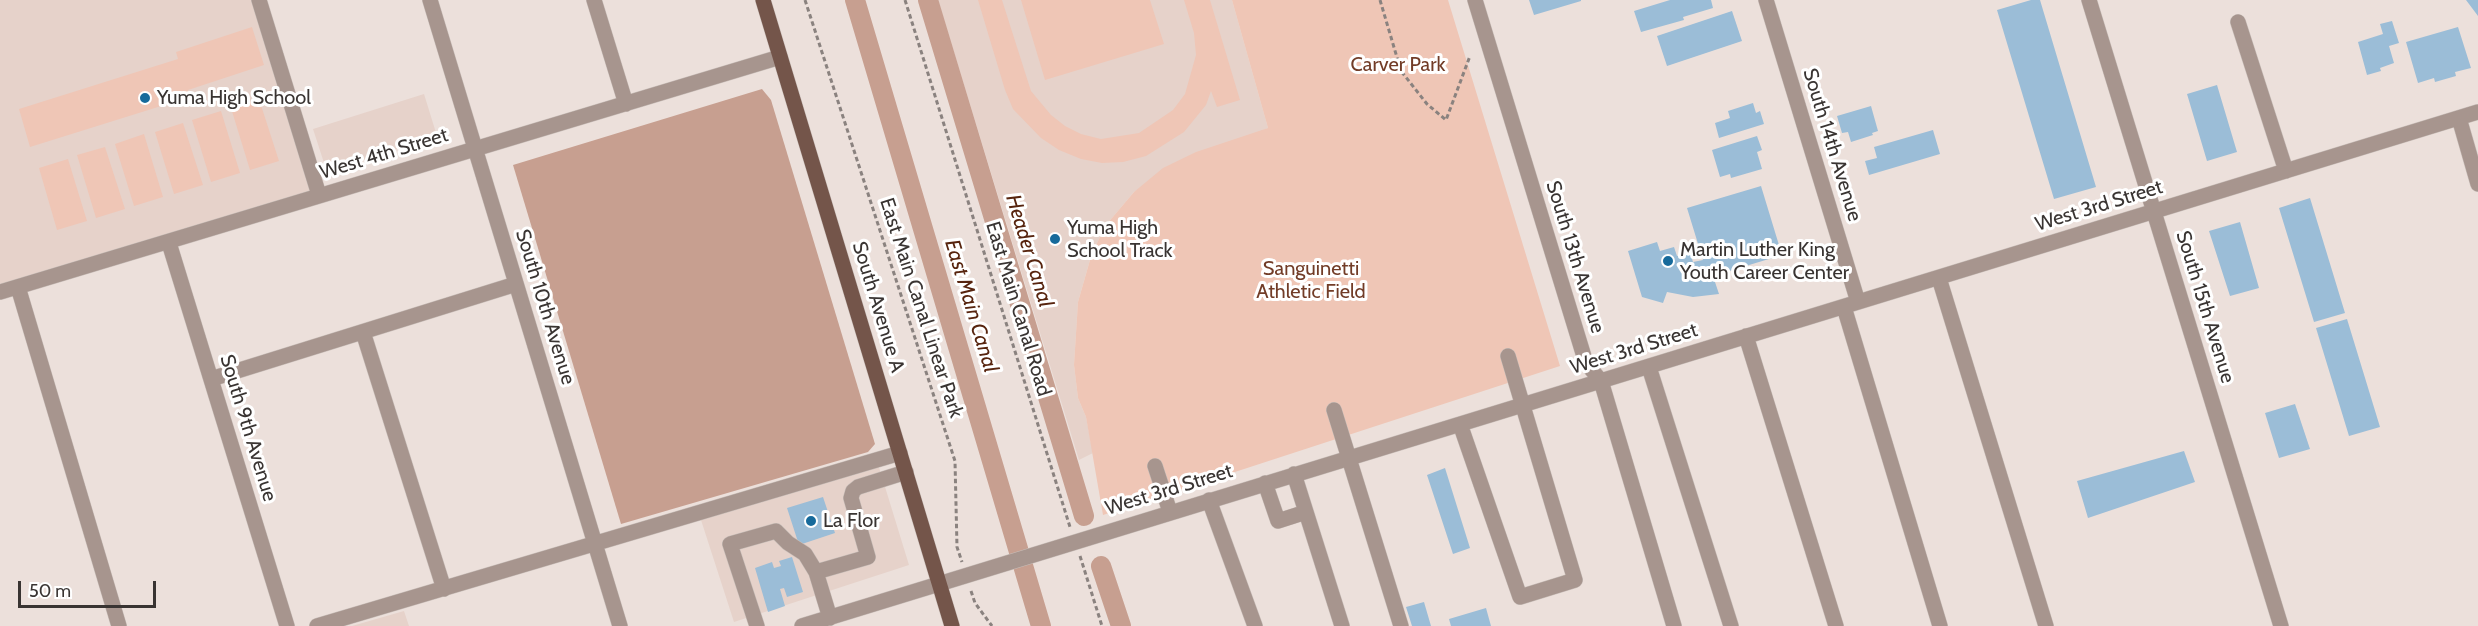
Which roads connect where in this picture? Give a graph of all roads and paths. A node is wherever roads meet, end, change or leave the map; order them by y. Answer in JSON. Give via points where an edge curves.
{"nodes":[{"id":1,"x":259,"y":0,"type":"edge"},
{"id":2,"x":430,"y":0,"type":"edge"},
{"id":3,"x":594,"y":0,"type":"edge"},
{"id":4,"x":763,"y":0,"type":"edge"},
{"id":5,"x":805,"y":0,"type":"edge"},
{"id":6,"x":905,"y":0,"type":"edge"},
{"id":7,"x":1380,"y":0,"type":"edge"},
{"id":8,"x":1475,"y":0,"type":"edge"},
{"id":9,"x":1766,"y":0,"type":"edge"},
{"id":10,"x":2089,"y":0,"type":"edge"},
{"id":11,"x":2238,"y":22,"type":"dead end"},
{"id":12,"x":1470,"y":56,"type":"dead end"},
{"id":13,"x":780,"y":57,"type":"junction"},
{"id":14,"x":626,"y":104,"type":"junction"},
{"id":15,"x":2478,"y":112,"type":"edge"},
{"id":16,"x":2459,"y":118,"type":"junction"},
{"id":17,"x":476,"y":148,"type":"junction"},
{"id":18,"x":2286,"y":171,"type":"junction"},
{"id":19,"x":2478,"y":184,"type":"edge"},
{"id":20,"x":319,"y":195,"type":"junction"},
{"id":21,"x":2154,"y":212,"type":"junction"},
{"id":22,"x":169,"y":243,"type":"junction"},
{"id":23,"x":1939,"y":278,"type":"junction"},
{"id":24,"x":516,"y":284,"type":"junction"},
{"id":25,"x":18,"y":287,"type":"junction"},
{"id":26,"x":0,"y":292,"type":"edge"},
{"id":27,"x":1851,"y":304,"type":"junction"},
{"id":28,"x":363,"y":332,"type":"junction"},
{"id":29,"x":1746,"y":336,"type":"junction"},
{"id":30,"x":1508,"y":356,"type":"dead end"},
{"id":31,"x":1649,"y":367,"type":"junction"},
{"id":32,"x":211,"y":379,"type":"junction"},
{"id":33,"x":1601,"y":381,"type":"junction"},
{"id":34,"x":1522,"y":405,"type":"junction"},
{"id":35,"x":1334,"y":410,"type":"dead end"},
{"id":36,"x":1460,"y":424,"type":"junction"},
{"id":37,"x":900,"y":453,"type":"junction"},
{"id":38,"x":1349,"y":458,"type":"junction"},
{"id":39,"x":1155,"y":466,"type":"dead end"},
{"id":40,"x":906,"y":472,"type":"junction"},
{"id":41,"x":1294,"y":474,"type":"junction"},
{"id":42,"x":1265,"y":483,"type":"junction"},
{"id":43,"x":1209,"y":500,"type":"junction"},
{"id":44,"x":1170,"y":512,"type":"junction"},
{"id":45,"x":1306,"y":512,"type":"junction"},
{"id":46,"x":1075,"y":541,"type":"junction"},
{"id":47,"x":594,"y":544,"type":"junction"},
{"id":48,"x":816,"y":572,"type":"junction"},
{"id":49,"x":967,"y":577,"type":"junction"},
{"id":50,"x":939,"y":584,"type":"junction"},
{"id":51,"x":444,"y":589,"type":"junction"},
{"id":52,"x":830,"y":618,"type":"junction"},
{"id":53,"x":119,"y":626,"type":"edge"},
{"id":54,"x":287,"y":626,"type":"edge"},
{"id":55,"x":316,"y":626,"type":"edge"},
{"id":56,"x":620,"y":626,"type":"edge"},
{"id":57,"x":757,"y":626,"type":"edge"},
{"id":58,"x":802,"y":626,"type":"edge"},
{"id":59,"x":952,"y":626,"type":"edge"},
{"id":60,"x":992,"y":626,"type":"edge"},
{"id":61,"x":1102,"y":626,"type":"edge"},
{"id":62,"x":1255,"y":626,"type":"edge"},
{"id":63,"x":1342,"y":626,"type":"edge"},
{"id":64,"x":1401,"y":626,"type":"edge"},
{"id":65,"x":1674,"y":626,"type":"edge"},
{"id":66,"x":1731,"y":626,"type":"edge"},
{"id":67,"x":1836,"y":626,"type":"edge"},
{"id":68,"x":1940,"y":626,"type":"edge"},
{"id":69,"x":2046,"y":626,"type":"edge"},
{"id":70,"x":2281,"y":626,"type":"edge"}],
"edges":[{"from":1,"to":20,"type":"street"},
{"from":2,"to":17,"type":"street","name":"South 10th Avenue"},
{"from":3,"to":14,"type":"street"},
{"from":4,"to":13,"type":"main road","name":"South Avenue A"},
{"from":5,"to":49,"type":"path","name":"East Main Canal Linear Park","via":[[955,460],[957,548]]},
{"from":6,"to":46,"type":"path","name":"East Main Canal Road"},
{"from":7,"to":12,"type":"path","via":[[1401,71],[1427,104],[1446,120]]},
{"from":8,"to":33,"type":"street","name":"South 13th Avenue","via":[[1586,363]]},
{"from":9,"to":27,"type":"street","name":"South 14th Avenue"},
{"from":10,"to":21,"type":"street","name":"South 15th Avenue"},
{"from":11,"to":18,"type":"street"},
{"from":13,"to":14,"type":"street","name":"West 4th Street"},
{"from":13,"to":37,"type":"main road","name":"South Avenue A"},
{"from":14,"to":17,"type":"street","name":"West 4th Street"},
{"from":15,"to":16,"type":"street","name":"West 3rd Street"},
{"from":16,"to":18,"type":"street","name":"West 3rd Street"},
{"from":16,"to":19,"type":"street"},
{"from":17,"to":20,"type":"street","name":"West 4th Street"},
{"from":17,"to":24,"type":"street","name":"South 10th Avenue"},
{"from":18,"to":21,"type":"street","name":"West 3rd Street"},
{"from":20,"to":22,"type":"street","name":"West 4th Street"},
{"from":21,"to":23,"type":"street","name":"West 3rd Street"},
{"from":21,"to":70,"type":"street","name":"South 15th Avenue"},
{"from":22,"to":25,"type":"street","name":"West 4th Street"},
{"from":22,"to":32,"type":"street","name":"South 9th Avenue"},
{"from":23,"to":27,"type":"street","name":"West 3rd Street"},
{"from":23,"to":69,"type":"street"},
{"from":24,"to":28,"type":"street"},
{"from":24,"to":47,"type":"street","name":"South 10th Avenue"},
{"from":25,"to":26,"type":"street","name":"West 4th Street"},
{"from":25,"to":53,"type":"street"},
{"from":27,"to":29,"type":"street","name":"West 3rd Street"},
{"from":27,"to":68,"type":"street","name":"South 14th Avenue"},
{"from":28,"to":32,"type":"street"},
{"from":28,"to":51,"type":"street"},
{"from":29,"to":31,"type":"street","name":"West 3rd Street"},
{"from":29,"to":67,"type":"street"},
{"from":30,"to":34,"type":"street"},
{"from":31,"to":33,"type":"street","name":"West 3rd Street"},
{"from":31,"to":66,"type":"street"},
{"from":32,"to":54,"type":"street","name":"South 9th Avenue"},
{"from":33,"to":34,"type":"street","name":"West 3rd Street"},
{"from":33,"to":65,"type":"street","name":"South 13th Avenue"},
{"from":34,"to":36,"type":"street","name":"West 3rd Street"},
{"from":34,"to":36,"type":"street","via":[[1575,580],[1520,597]]},
{"from":35,"to":38,"type":"street"},
{"from":36,"to":38,"type":"street","name":"West 3rd Street"},
{"from":37,"to":40,"type":"main road","name":"South Avenue A"},
{"from":37,"to":47,"type":"street"},
{"from":38,"to":41,"type":"street","name":"West 3rd Street"},
{"from":38,"to":64,"type":"street"},
{"from":39,"to":44,"type":"street"},
{"from":40,"to":48,"type":"street","via":[[853,491],[851,498],[868,557]]},
{"from":40,"to":50,"type":"main road","name":"South Avenue A"},
{"from":41,"to":42,"type":"street","name":"West 3rd Street"},
{"from":41,"to":45,"type":"street"},
{"from":42,"to":43,"type":"street","name":"West 3rd Street"},
{"from":42,"to":45,"type":"street","via":[[1278,521]]},
{"from":43,"to":44,"type":"street","name":"West 3rd Street"},
{"from":43,"to":62,"type":"street"},
{"from":44,"to":46,"type":"street","name":"West 3rd Street"},
{"from":45,"to":63,"type":"street"},
{"from":46,"to":49,"type":"street","name":"West 3rd Street"},
{"from":46,"to":61,"type":"path","name":"East Main Canal Road"},
{"from":47,"to":51,"type":"street"},
{"from":47,"to":56,"type":"street","name":"South 10th Avenue"},
{"from":48,"to":52,"type":"street"},
{"from":48,"to":57,"type":"street","via":[[805,554],[776,531],[730,543]]},
{"from":49,"to":50,"type":"street","name":"West 3rd Street"},
{"from":49,"to":60,"type":"path","name":"East Main Canal Linear Park","via":[[975,603]]},
{"from":50,"to":52,"type":"street","name":"West 3rd Street"},
{"from":50,"to":59,"type":"main road","name":"South Avenue A"},
{"from":51,"to":55,"type":"street"},
{"from":52,"to":58,"type":"street","name":"West 3rd Street"}]}
